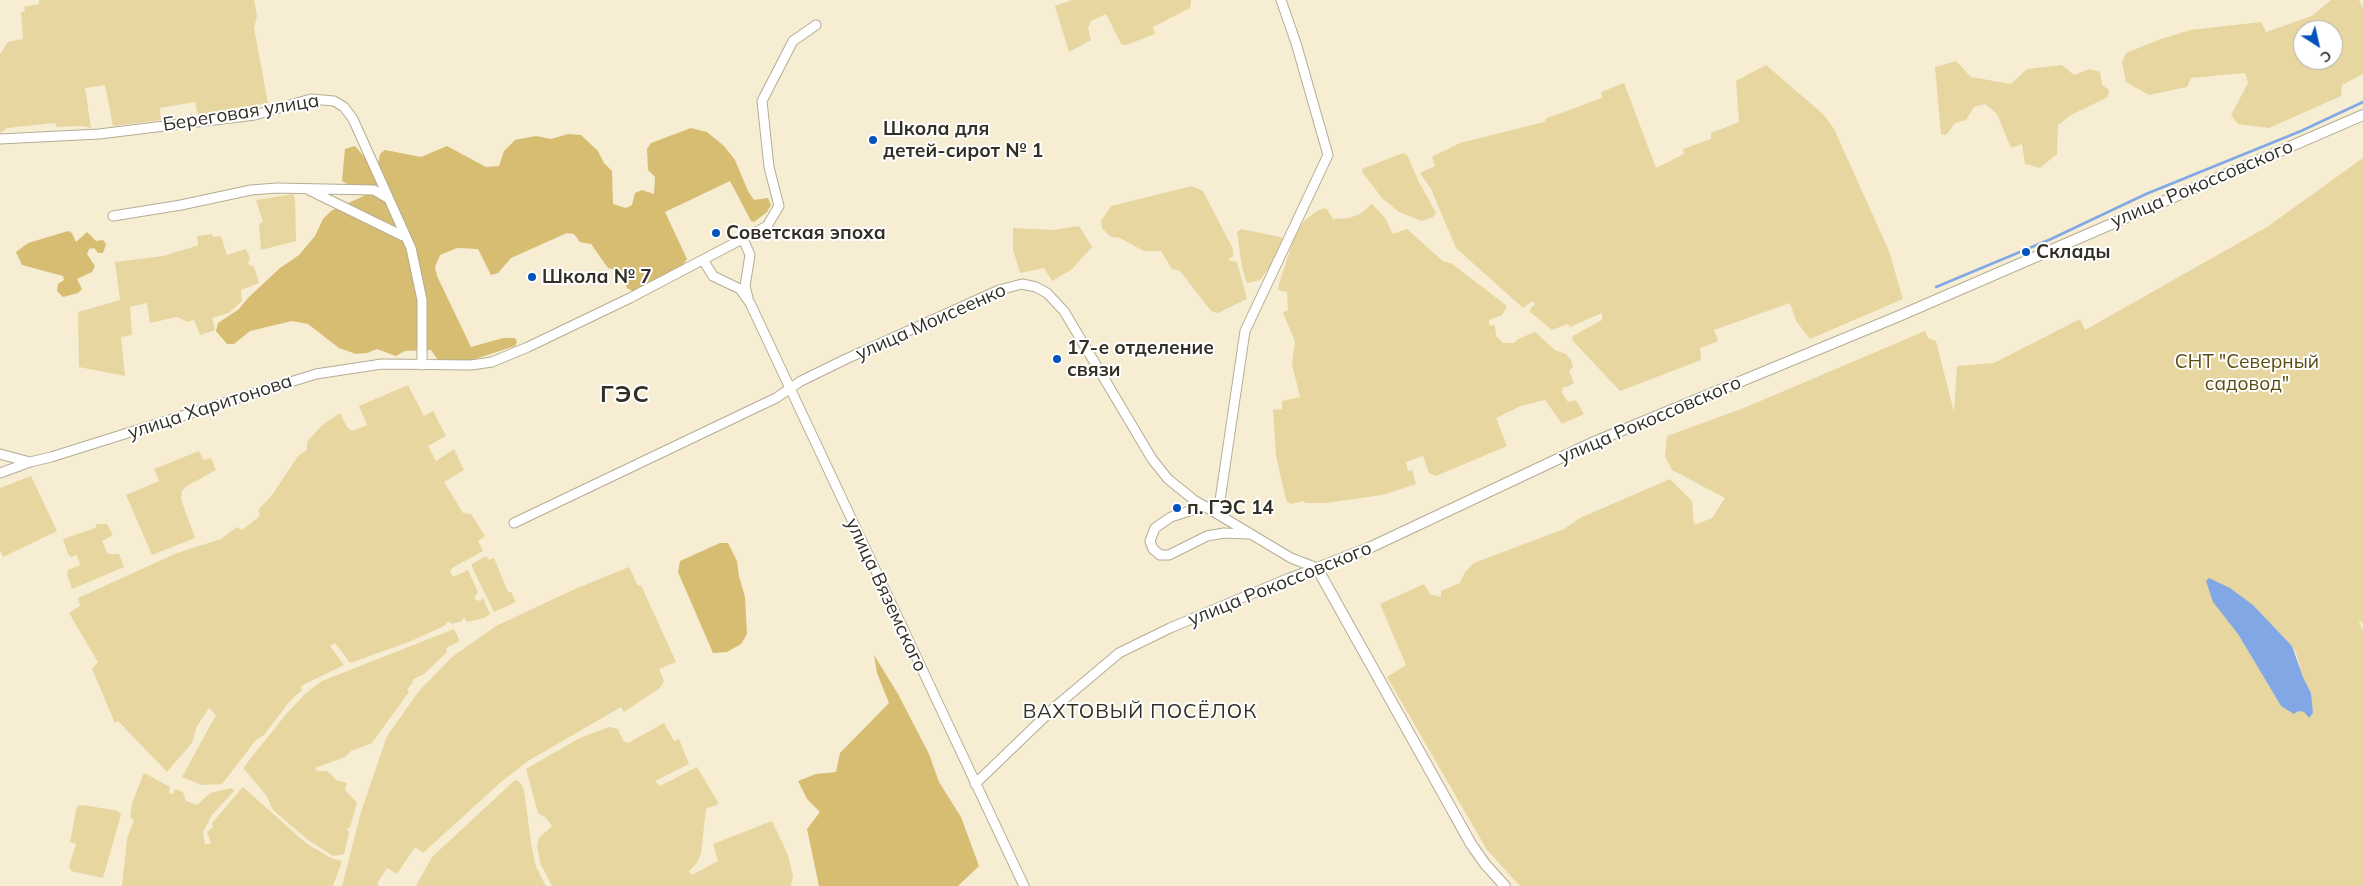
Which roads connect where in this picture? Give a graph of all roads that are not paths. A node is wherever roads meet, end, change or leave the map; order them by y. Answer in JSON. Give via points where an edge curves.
{"nodes":[{"id":1,"x":1281,"y":0,"type":"edge"},
{"id":2,"x":816,"y":25,"type":"dead end"},
{"id":3,"x":2363,"y":115,"type":"edge"},
{"id":4,"x":0,"y":138,"type":"edge"},
{"id":5,"x":307,"y":189,"type":"junction"},
{"id":6,"x":390,"y":201,"type":"junction"},
{"id":7,"x":113,"y":216,"type":"dead end"},
{"id":8,"x":406,"y":238,"type":"junction"},
{"id":9,"x":743,"y":239,"type":"junction"},
{"id":10,"x":703,"y":260,"type":"junction"},
{"id":11,"x":748,"y":271,"type":"junction"},
{"id":12,"x":726,"y":282,"type":"junction"},
{"id":13,"x":750,"y":303,"type":"junction"},
{"id":14,"x":422,"y":365,"type":"junction"},
{"id":15,"x":789,"y":389,"type":"junction"},
{"id":16,"x":0,"y":454,"type":"edge"},
{"id":17,"x":30,"y":462,"type":"junction"},
{"id":18,"x":0,"y":473,"type":"edge"},
{"id":19,"x":1205,"y":506,"type":"junction"},
{"id":20,"x":1218,"y":514,"type":"junction"},
{"id":21,"x":514,"y":524,"type":"dead end"},
{"id":22,"x":1251,"y":534,"type":"junction"},
{"id":23,"x":1317,"y":568,"type":"junction"},
{"id":24,"x":975,"y":784,"type":"junction"},
{"id":25,"x":1024,"y":886,"type":"edge"},
{"id":26,"x":1506,"y":886,"type":"edge"}],
"edges":[{"from":1,"to":20,"type":"street","via":[[1328,155],[1245,331]]},
{"from":2,"to":9,"type":"street","name":"улица Харитонова","via":[[792,41],[762,101],[769,167],[779,206],[768,226]]},
{"from":3,"to":23,"type":"street","name":"улица Рокоссовского","via":[[1899,316],[1594,442],[1371,547]]},
{"from":4,"to":6,"type":"street","name":"Береговая улица","via":[[99,134],[232,118],[311,99],[329,99],[344,107],[353,119]]},
{"from":5,"to":6,"type":"street","via":[[374,190]]},
{"from":5,"to":7,"type":"street","via":[[251,190]]},
{"from":5,"to":8,"type":"street"},
{"from":6,"to":8,"type":"street"},
{"from":8,"to":14,"type":"street","via":[[413,254],[422,300]]},
{"from":9,"to":10,"type":"street","name":"улица Харитонова"},
{"from":9,"to":11,"type":"street","via":[[750,256]]},
{"from":10,"to":12,"type":"street","via":[[713,276]]},
{"from":10,"to":14,"type":"street","name":"улица Харитонова","via":[[504,358],[471,365]]},
{"from":11,"to":12,"type":"street","via":[[739,280]]},
{"from":11,"to":13,"type":"street","via":[[745,286]]},
{"from":12,"to":13,"type":"street","via":[[740,289]]},
{"from":13,"to":15,"type":"street","name":"улица Вяземского"},
{"from":14,"to":17,"type":"street","name":"улица Харитонова","via":[[369,365],[306,377]]},
{"from":15,"to":19,"type":"street","name":"улица Моисеенко","via":[[801,380],[1007,286],[1022,284],[1036,287],[1053,298],[1064,311],[1157,467],[1174,485]]},
{"from":15,"to":21,"type":"street","name":"улица Моисеенко"},
{"from":15,"to":24,"type":"street","name":"улица Вяземского"},
{"from":16,"to":17,"type":"street"},
{"from":17,"to":18,"type":"street","name":"улица Харитонова"},
{"from":19,"to":20,"type":"street","name":"улица Моисеенко"},
{"from":19,"to":22,"type":"street","via":[[1159,524],[1150,536],[1153,549],[1160,555],[1169,555],[1208,536]]},
{"from":20,"to":22,"type":"street","name":"улица Моисеенко"},
{"from":22,"to":23,"type":"street","name":"улица Моисеенко","via":[[1291,558]]},
{"from":23,"to":24,"type":"street","name":"улица Рокоссовского","via":[[1118,653],[1061,701]]},
{"from":23,"to":26,"type":"street","via":[[1471,844]]},
{"from":24,"to":25,"type":"street","name":"улица Вяземского"}]}
